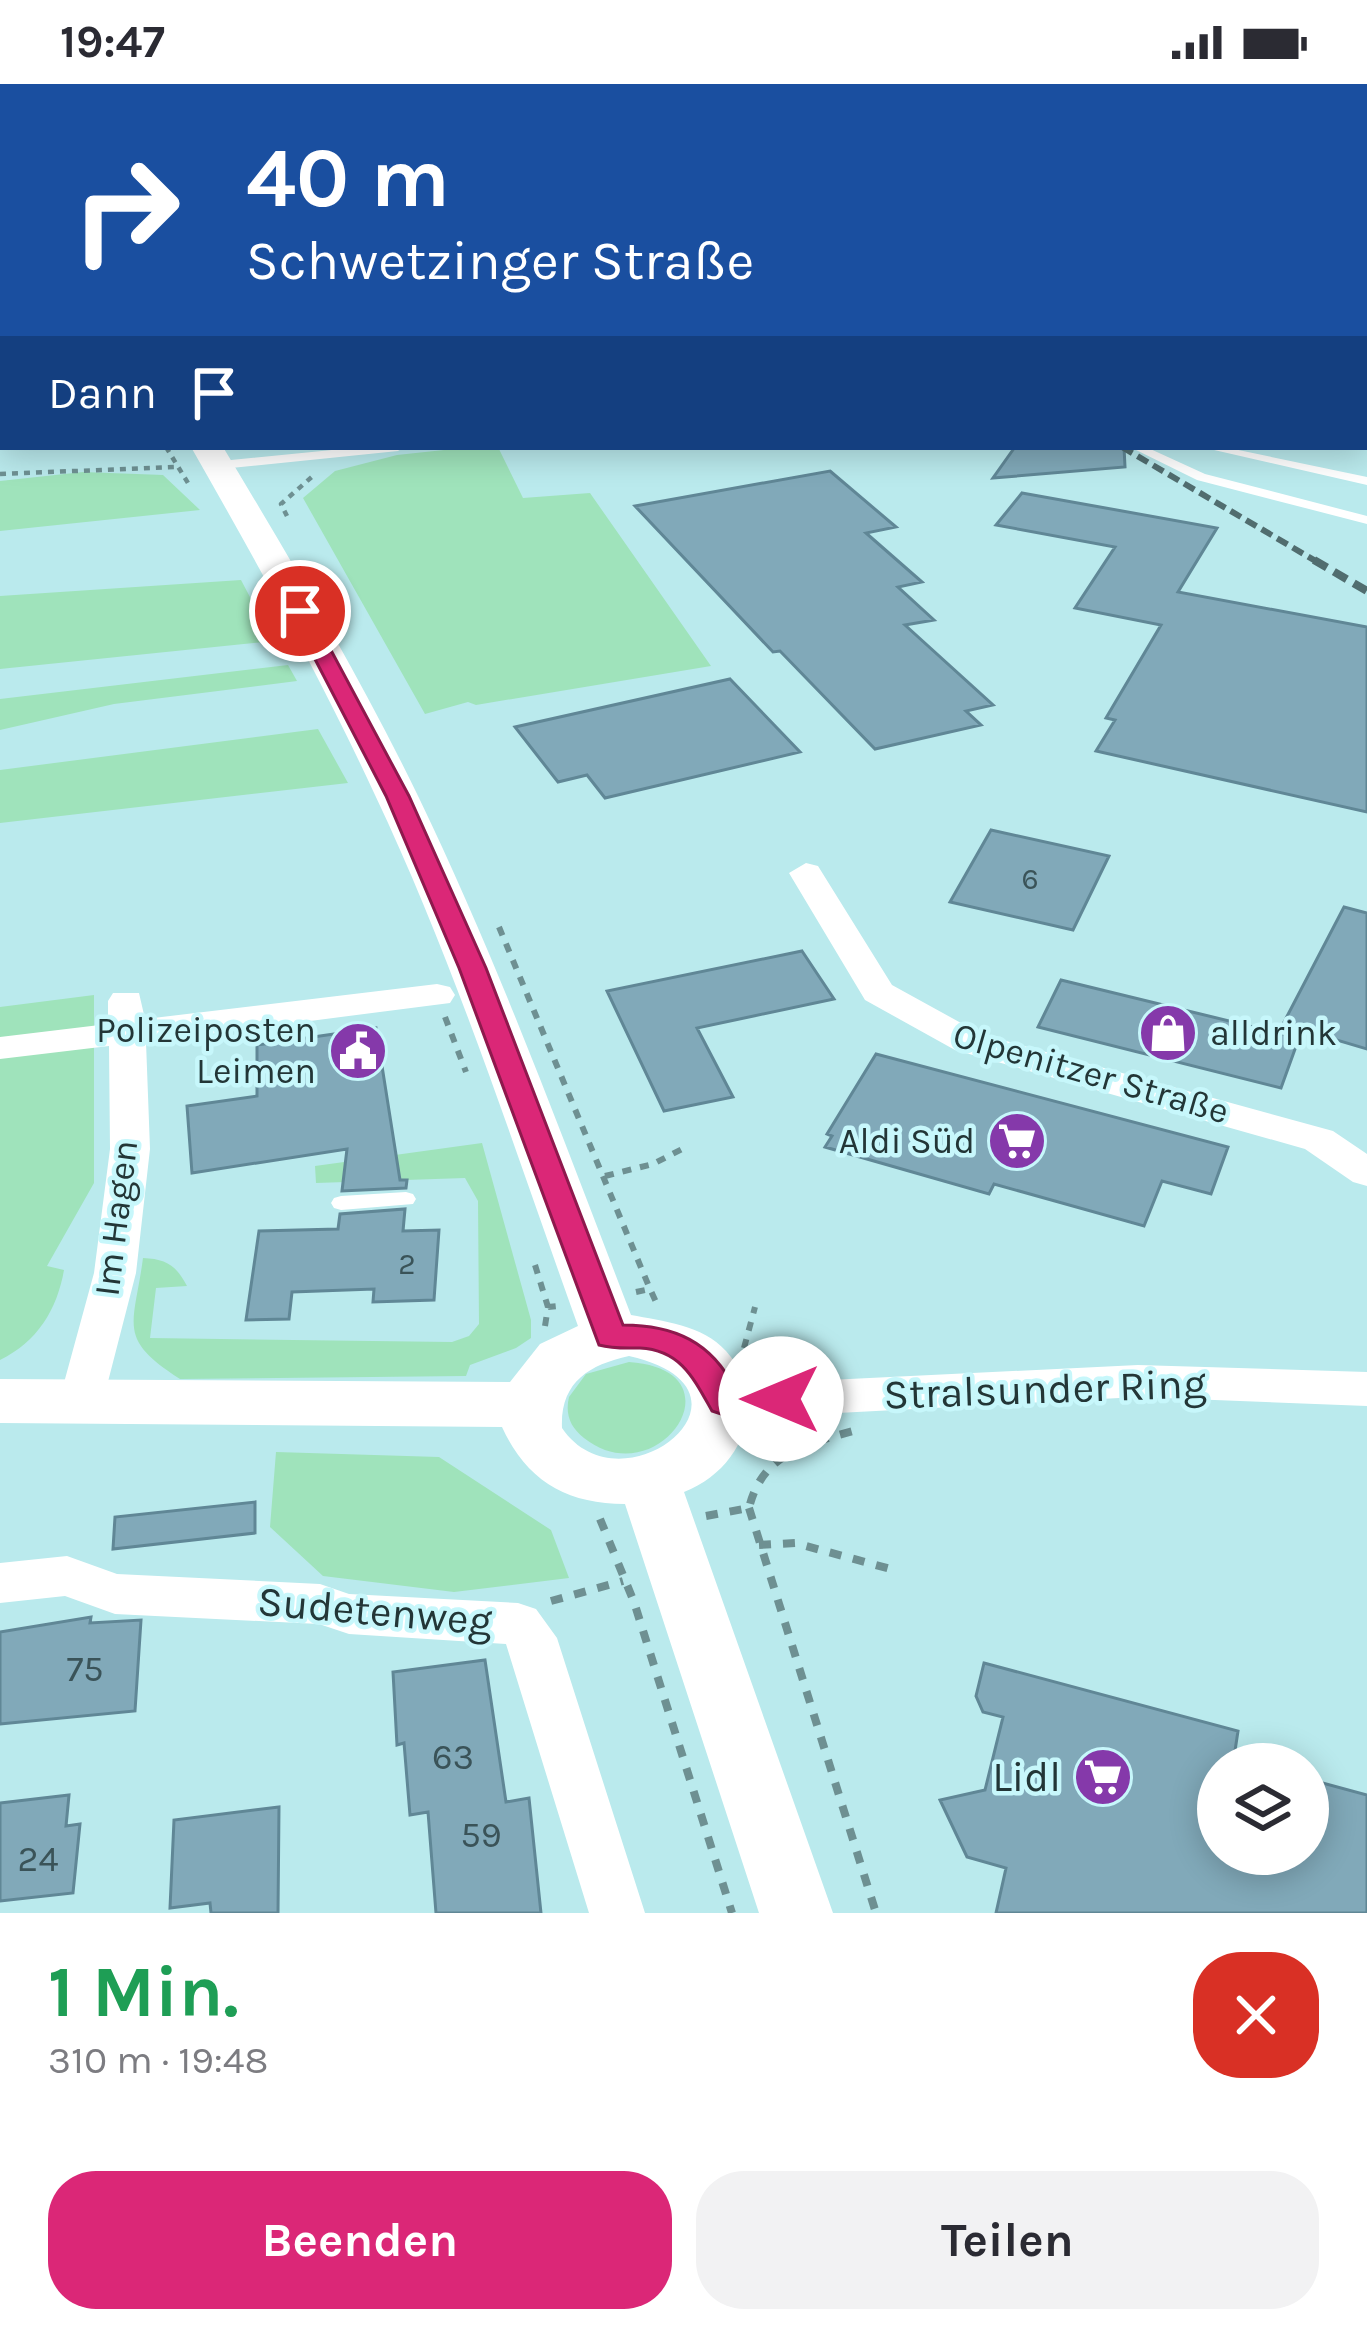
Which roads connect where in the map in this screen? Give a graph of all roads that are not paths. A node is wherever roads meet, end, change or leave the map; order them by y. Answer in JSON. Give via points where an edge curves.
{"nodes":[{"id":1,"x":379,"y":450,"type":"edge"},
{"id":2,"x":1142,"y":450,"type":"edge"},
{"id":3,"x":1221,"y":450,"type":"edge"},
{"id":4,"x":224,"y":474,"type":"edge"},
{"id":5,"x":1367,"y":481,"type":"edge"},
{"id":6,"x":1367,"y":520,"type":"edge"},
{"id":7,"x":806,"y":873,"type":"dead end"},
{"id":8,"x":437,"y":995,"type":"dead end"},
{"id":9,"x":125,"y":1017,"type":"junction"},
{"id":10,"x":0,"y":1048,"type":"edge"},
{"id":11,"x":1367,"y":1173,"type":"edge"},
{"id":12,"x":406,"y":1199,"type":"dead end"},
{"id":13,"x":341,"y":1203,"type":"dead end"},
{"id":14,"x":611,"y":1336,"type":"junction"},
{"id":15,"x":732,"y":1379,"type":"junction"},
{"id":16,"x":1367,"y":1389,"type":"edge"},
{"id":17,"x":0,"y":1401,"type":"edge"},
{"id":18,"x":81,"y":1401,"type":"junction"},
{"id":19,"x":529,"y":1406,"type":"junction"},
{"id":20,"x":649,"y":1479,"type":"junction"},
{"id":21,"x":0,"y":1583,"type":"edge"},
{"id":22,"x":617,"y":1913,"type":"edge"},
{"id":23,"x":796,"y":1913,"type":"edge"}],
"edges":[{"from":1,"to":4,"type":"lane"},
{"from":2,"to":6,"type":"lane","via":[[1201,477]]},
{"from":3,"to":5,"type":"lane"},
{"from":4,"to":14,"type":"main road","via":[[398,796],[473,968]]},
{"from":7,"to":11,"type":"street","name":"Olpenitzer Straße","via":[[878,992],[925,1022],[968,1042],[1319,1140]]},
{"from":8,"to":9,"type":"street"},
{"from":9,"to":10,"type":"street"},
{"from":9,"to":18,"type":"street","name":"Im Hagen","via":[[130,1149],[115,1274]]},
{"from":12,"to":13,"type":"lane"},
{"from":14,"to":15,"type":"main road","via":[[681,1347]]},
{"from":14,"to":19,"type":"main road","via":[[549,1366]]},
{"from":15,"to":16,"type":"street","name":"Stralsunder Ring"},
{"from":15,"to":20,"type":"main road","via":[[708,1448]]},
{"from":17,"to":18,"type":"main road"},
{"from":18,"to":19,"type":"main road"},
{"from":19,"to":20,"type":"main road","via":[[543,1447],[569,1468],[604,1480]]},
{"from":20,"to":23,"type":"main road"},
{"from":21,"to":22,"type":"street","name":"Sudetenweg","via":[[67,1576],[115,1594],[518,1624],[532,1638]]}]}
